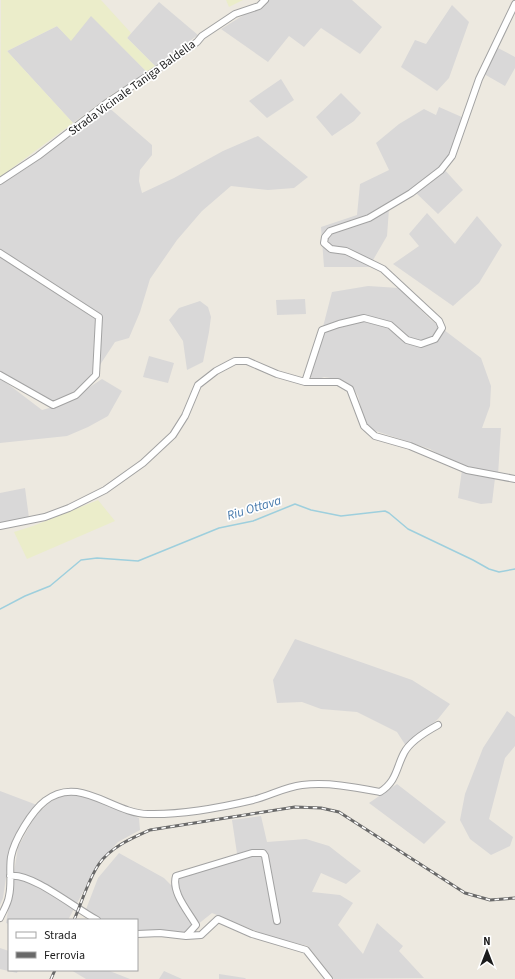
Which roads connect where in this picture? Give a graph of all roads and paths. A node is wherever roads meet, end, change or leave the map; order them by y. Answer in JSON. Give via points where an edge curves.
{"nodes":[{"id":1,"x":265,"y":0,"type":"edge"},
{"id":2,"x":515,"y":4,"type":"edge"},
{"id":3,"x":0,"y":181,"type":"edge"},
{"id":4,"x":0,"y":253,"type":"edge"},
{"id":5,"x":0,"y":375,"type":"edge"},
{"id":6,"x":305,"y":382,"type":"junction"},
{"id":7,"x":515,"y":479,"type":"edge"},
{"id":8,"x":0,"y":526,"type":"edge"},
{"id":9,"x":438,"y":725,"type":"dead end"},
{"id":10,"x":10,"y":876,"type":"junction"},
{"id":11,"x":85,"y":917,"type":"edge"},
{"id":12,"x":0,"y":918,"type":"edge"},
{"id":13,"x":277,"y":921,"type":"dead end"},
{"id":14,"x":138,"y":934,"type":"edge"},
{"id":15,"x":186,"y":936,"type":"junction"},
{"id":16,"x":329,"y":979,"type":"edge"}],
"edges":[{"from":1,"to":3,"type":"street","name":"Strada Vicinale Taniga Baldella","via":[[259,6],[235,14],[202,36]]},
{"from":2,"to":6,"type":"street","via":[[480,79],[452,156],[441,170],[411,193],[369,218],[330,231],[325,237],[324,243],[331,249],[346,251],[383,269],[439,321],[442,328],[435,339],[421,344],[407,340],[390,325],[364,318],[322,330]]},
{"from":4,"to":5,"type":"street","via":[[99,317],[96,375],[76,395],[53,405]]},
{"from":6,"to":7,"type":"street","via":[[338,382],[350,389],[364,426],[375,436],[410,446],[467,470]]},
{"from":6,"to":8,"type":"street","via":[[277,374],[247,361],[235,361],[198,385],[173,435],[143,464],[105,490],[69,508]]},
{"from":9,"to":10,"type":"street","via":[[404,752],[392,781],[380,792],[334,784],[301,785],[247,801],[179,812],[147,814],[134,813],[81,792],[67,791],[46,800],[31,817],[14,846]]},
{"from":10,"to":11,"type":"street","via":[[16,875],[46,888]]},
{"from":10,"to":12,"type":"street","via":[[10,896]]},
{"from":13,"to":15,"type":"street","via":[[264,853],[252,853],[176,876],[174,883],[180,898],[196,925]]},
{"from":14,"to":15,"type":"street"},
{"from":15,"to":16,"type":"street","via":[[201,935],[218,919],[252,934],[306,950]]}]}
